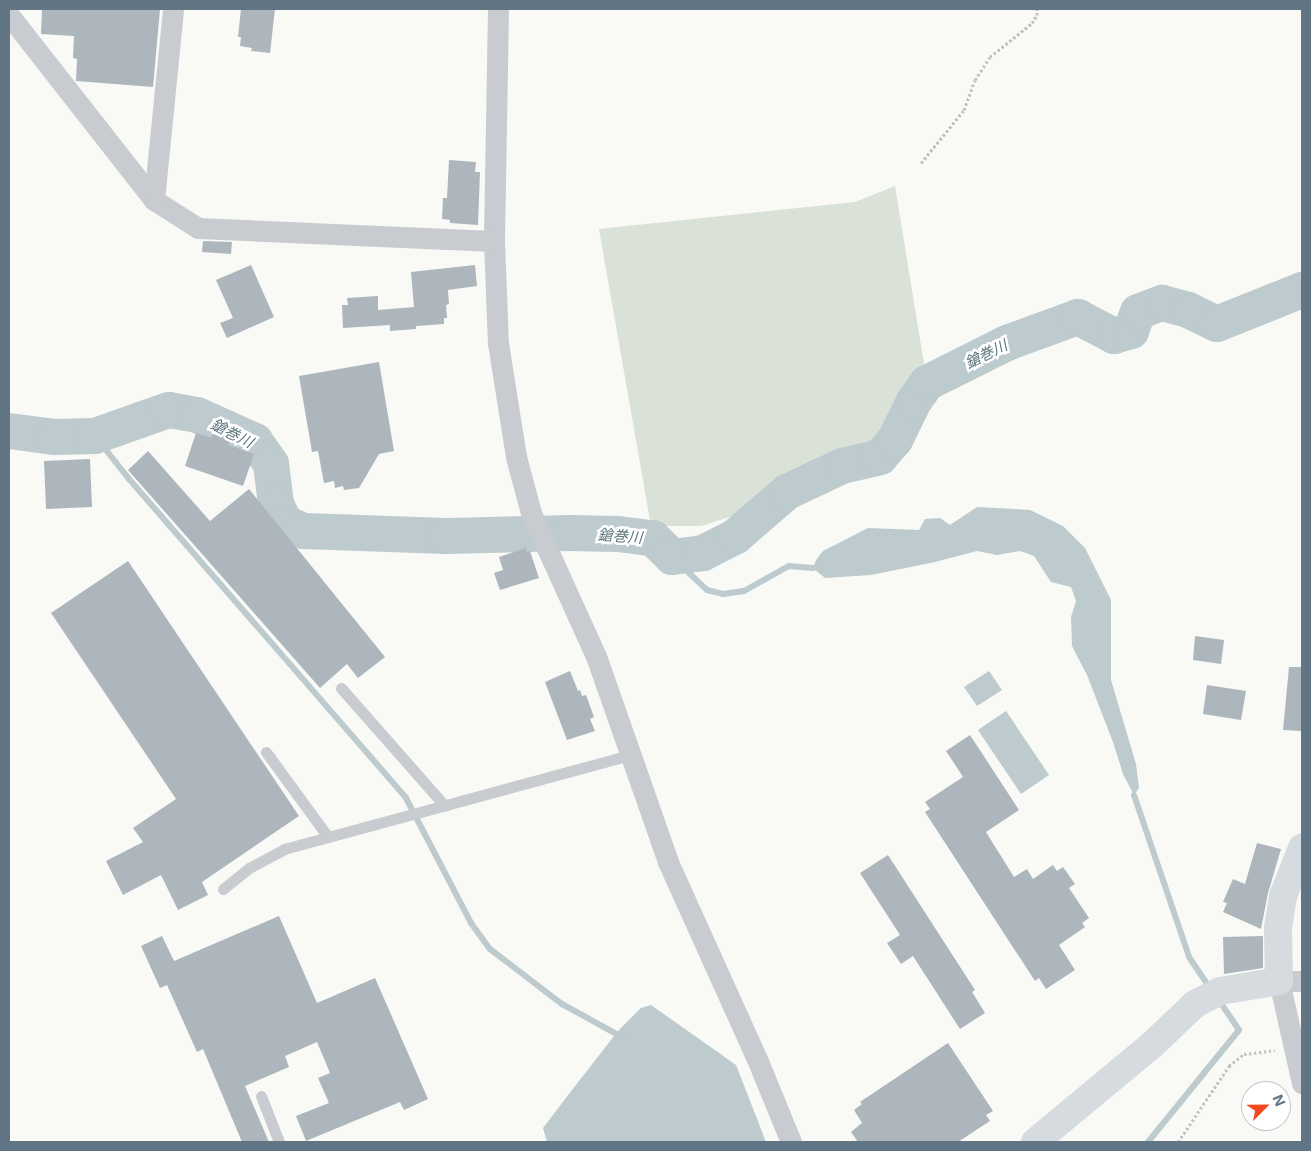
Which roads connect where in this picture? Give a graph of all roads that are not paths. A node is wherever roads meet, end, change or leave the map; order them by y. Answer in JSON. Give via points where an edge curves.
{"nodes":[{"id":1,"x":173,"y":9,"type":"edge"},
{"id":2,"x":498,"y":9,"type":"edge"},
{"id":3,"x":9,"y":15,"type":"edge"},
{"id":4,"x":154,"y":200,"type":"junction"},
{"id":5,"x":494,"y":241,"type":"junction"},
{"id":6,"x":341,"y":688,"type":"dead end"},
{"id":7,"x":266,"y":752,"type":"dead end"},
{"id":8,"x":631,"y":755,"type":"junction"},
{"id":9,"x":445,"y":806,"type":"junction"},
{"id":10,"x":328,"y":838,"type":"junction"},
{"id":11,"x":1302,"y":848,"type":"edge"},
{"id":12,"x":223,"y":889,"type":"dead end"},
{"id":13,"x":1291,"y":981,"type":"edge"},
{"id":14,"x":1302,"y":1083,"type":"edge"},
{"id":15,"x":261,"y":1096,"type":"dead end"},
{"id":16,"x":279,"y":1142,"type":"edge"},
{"id":17,"x":791,"y":1142,"type":"edge"},
{"id":18,"x":1035,"y":1142,"type":"edge"}],
"edges":[{"from":1,"to":4,"type":"street"},
{"from":2,"to":5,"type":"street"},
{"from":3,"to":4,"type":"street"},
{"from":4,"to":5,"type":"street","via":[[198,228]]},
{"from":5,"to":8,"type":"street","via":[[498,343],[516,457],[531,513],[596,656]]},
{"from":6,"to":9,"type":"lane"},
{"from":7,"to":10,"type":"lane"},
{"from":8,"to":9,"type":"lane"},
{"from":8,"to":17,"type":"street","via":[[668,862]]},
{"from":9,"to":10,"type":"lane"},
{"from":10,"to":12,"type":"lane","via":[[284,849],[250,868]]},
{"from":11,"to":13,"type":"street","via":[[1283,896],[1278,928]]},
{"from":13,"to":14,"type":"street","via":[[1294,1046]]},
{"from":13,"to":18,"type":"street","via":[[1220,991],[1195,1004],[1153,1044]]},
{"from":15,"to":16,"type":"lane"}]}
